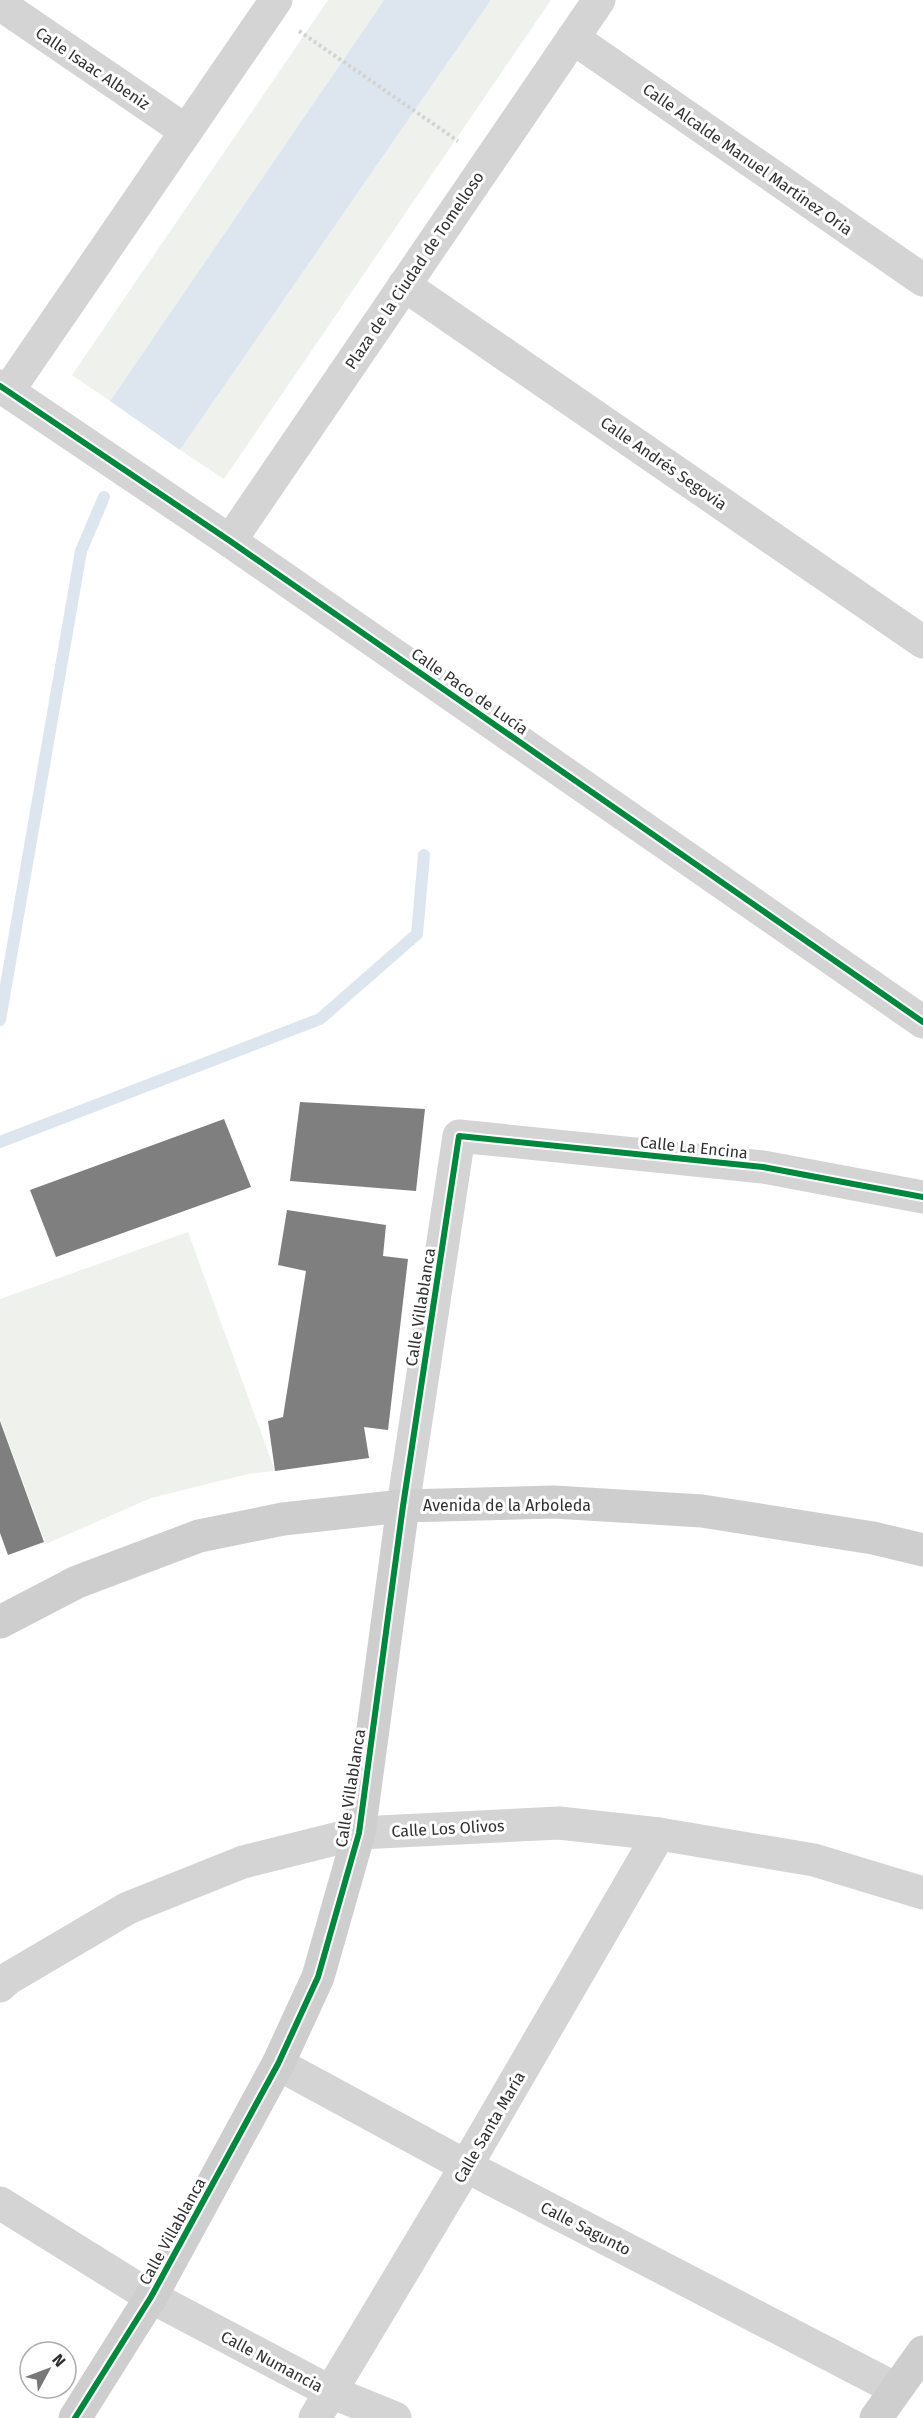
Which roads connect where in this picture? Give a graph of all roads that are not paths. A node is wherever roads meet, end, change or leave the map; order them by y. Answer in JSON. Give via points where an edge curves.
{"nodes":[{"id":1,"x":599,"y":0,"type":"edge"},
{"id":2,"x":0,"y":4,"type":"edge"},
{"id":3,"x":272,"y":5,"type":"edge"},
{"id":4,"x":573,"y":38,"type":"junction"},
{"id":5,"x":186,"y":131,"type":"junction"},
{"id":6,"x":923,"y":280,"type":"edge"},
{"id":7,"x":404,"y":285,"type":"junction"},
{"id":8,"x":4,"y":389,"type":"edge"},
{"id":9,"x":230,"y":541,"type":"junction"},
{"id":10,"x":923,"y":642,"type":"edge"},
{"id":11,"x":923,"y":1022,"type":"edge"},
{"id":12,"x":459,"y":1136,"type":"joint"},
{"id":13,"x":923,"y":1197,"type":"edge"},
{"id":14,"x":403,"y":1506,"type":"junction"},
{"id":15,"x":923,"y":1550,"type":"edge"},
{"id":16,"x":0,"y":1622,"type":"edge"},
{"id":17,"x":359,"y":1833,"type":"junction"},
{"id":18,"x":659,"y":1834,"type":"junction"},
{"id":19,"x":923,"y":1893,"type":"edge"},
{"id":20,"x":0,"y":1986,"type":"edge"},
{"id":21,"x":278,"y":2064,"type":"junction"},
{"id":22,"x":466,"y":2166,"type":"junction"},
{"id":23,"x":0,"y":2203,"type":"edge"},
{"id":24,"x":151,"y":2297,"type":"junction"},
{"id":25,"x":923,"y":2352,"type":"edge"},
{"id":26,"x":896,"y":2389,"type":"junction"},
{"id":27,"x":323,"y":2405,"type":"edge"},
{"id":28,"x":75,"y":2418,"type":"edge"},
{"id":29,"x":395,"y":2418,"type":"edge"},
{"id":30,"x":876,"y":2418,"type":"edge"}],
"edges":[{"from":1,"to":4,"type":"street","name":"Plaza de la Ciudad de Tomelloso"},
{"from":2,"to":5,"type":"street","name":"Calle Isaac Albeniz"},
{"from":3,"to":5,"type":"street"},
{"from":4,"to":6,"type":"street","name":"Calle Alcalde Manuel Martínez Oria"},
{"from":4,"to":7,"type":"street","name":"Plaza de la Ciudad de Tomelloso"},
{"from":5,"to":8,"type":"street"},
{"from":7,"to":9,"type":"street","name":"Plaza de la Ciudad de Tomelloso"},
{"from":7,"to":10,"type":"street","name":"Calle Andrés Segovia"},
{"from":8,"to":9,"type":"street","name":"Calle Paco de Lucía"},
{"from":9,"to":11,"type":"street","name":"Calle Paco de Lucía"},
{"from":12,"to":13,"type":"street","name":"Calle La Encina","via":[[763,1167]]},
{"from":12,"to":14,"type":"street","name":"Calle Villablanca"},
{"from":14,"to":15,"type":"street","name":"Avenida de la Arboleda","via":[[554,1502],[702,1511],[873,1538]]},
{"from":14,"to":16,"type":"street","name":"Avenida de la Arboleda","via":[[283,1519],[199,1536],[77,1582]]},
{"from":14,"to":17,"type":"street","name":"Calle Villablanca"},
{"from":17,"to":18,"type":"street","name":"Calle Los Olivos","via":[[559,1823]]},
{"from":17,"to":20,"type":"street","name":"Calle Los Olivos","via":[[243,1862],[128,1908]]},
{"from":17,"to":21,"type":"street","name":"Calle Villablanca","via":[[318,1977]]},
{"from":18,"to":19,"type":"street","name":"Calle Los Olivos","via":[[814,1860]]},
{"from":18,"to":22,"type":"street","name":"Calle Santa María"},
{"from":21,"to":22,"type":"street","name":"Calle Sagunto"},
{"from":21,"to":24,"type":"street","name":"Calle Villablanca"},
{"from":22,"to":26,"type":"street","name":"Calle Sagunto"},
{"from":22,"to":27,"type":"street","name":"Calle Santa María"},
{"from":23,"to":24,"type":"street","name":"Calle Numancia"},
{"from":24,"to":27,"type":"street","name":"Calle Numancia"},
{"from":24,"to":28,"type":"street","name":"Calle Villablanca"},
{"from":25,"to":26,"type":"street"},
{"from":26,"to":30,"type":"street"},
{"from":27,"to":29,"type":"street","name":"Calle Numancia"}]}
